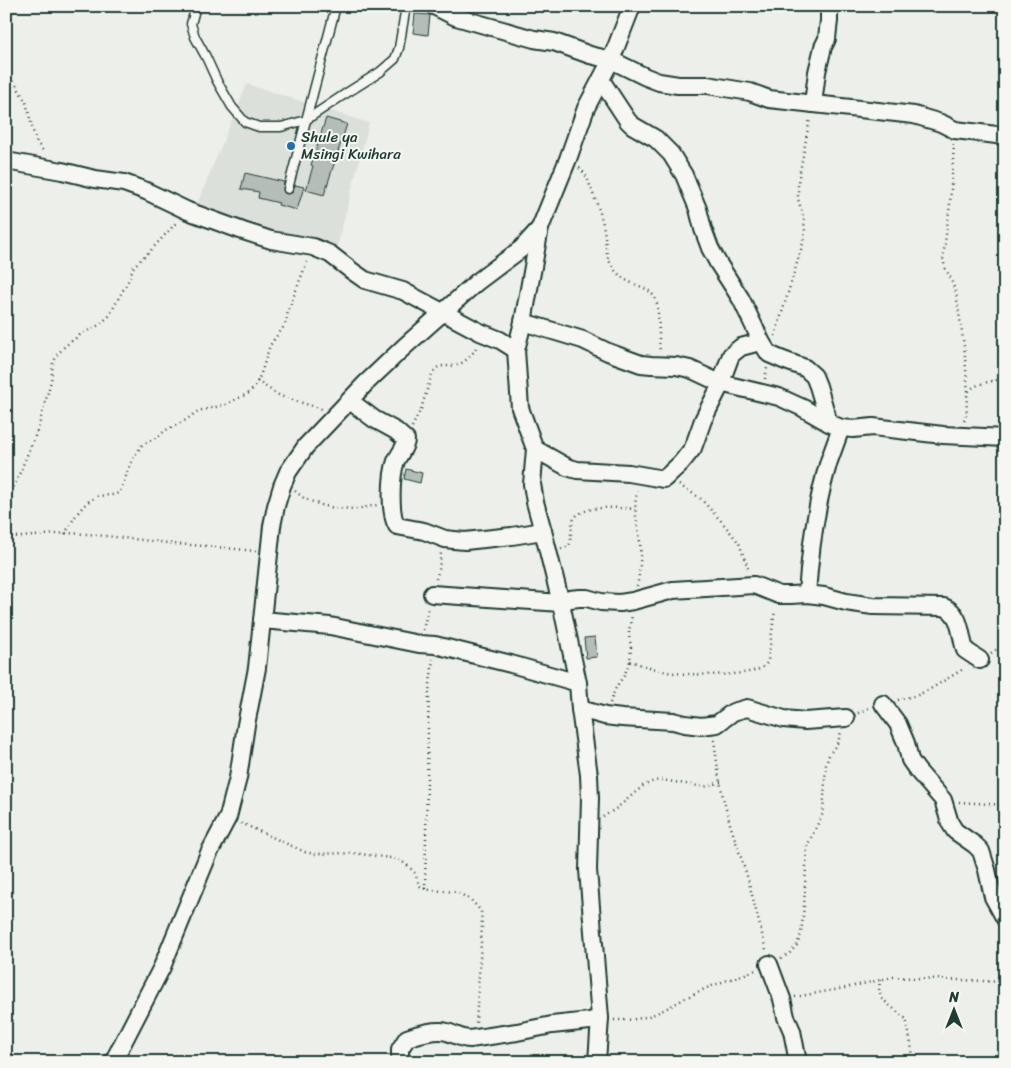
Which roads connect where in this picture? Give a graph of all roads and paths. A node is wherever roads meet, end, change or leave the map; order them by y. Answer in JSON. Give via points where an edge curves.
{"nodes":[{"id":1,"x":196,"y":6,"type":"edge"},
{"id":2,"x":336,"y":6,"type":"edge"},
{"id":3,"x":406,"y":6,"type":"edge"},
{"id":4,"x":434,"y":6,"type":"edge"},
{"id":5,"x":632,"y":6,"type":"edge"},
{"id":6,"x":829,"y":6,"type":"edge"},
{"id":7,"x":611,"y":60,"type":"junction"},
{"id":8,"x":6,"y":74,"type":"edge"},
{"id":9,"x":601,"y":80,"type":"junction"},
{"id":10,"x":813,"y":104,"type":"junction"},
{"id":11,"x":306,"y":120,"type":"junction"},
{"id":12,"x":955,"y":130,"type":"junction"},
{"id":13,"x":1005,"y":136,"type":"edge"},
{"id":14,"x":568,"y":159,"type":"junction"},
{"id":15,"x":6,"y":161,"type":"edge"},
{"id":16,"x":62,"y":170,"type":"junction"},
{"id":17,"x":288,"y":189,"type":"dead end"},
{"id":18,"x":188,"y":211,"type":"junction"},
{"id":19,"x":540,"y":228,"type":"junction"},
{"id":20,"x":313,"y":247,"type":"junction"},
{"id":21,"x":443,"y":312,"type":"junction"},
{"id":22,"x":523,"y":322,"type":"junction"},
{"id":23,"x":480,"y":332,"type":"junction"},
{"id":24,"x":766,"y":348,"type":"junction"},
{"id":25,"x":516,"y":350,"type":"junction"},
{"id":26,"x":661,"y":365,"type":"junction"},
{"id":27,"x":1005,"y":377,"type":"edge"},
{"id":28,"x":257,"y":381,"type":"junction"},
{"id":29,"x":720,"y":384,"type":"junction"},
{"id":30,"x":968,"y":392,"type":"junction"},
{"id":31,"x":762,"y":393,"type":"junction"},
{"id":32,"x":350,"y":401,"type":"junction"},
{"id":33,"x":336,"y":416,"type":"junction"},
{"id":34,"x":835,"y":426,"type":"junction"},
{"id":35,"x":958,"y":436,"type":"junction"},
{"id":36,"x":1005,"y":438,"type":"edge"},
{"id":37,"x":406,"y":440,"type":"junction"},
{"id":38,"x":535,"y":449,"type":"junction"},
{"id":39,"x":660,"y":478,"type":"junction"},
{"id":40,"x":281,"y":491,"type":"junction"},
{"id":41,"x":6,"y":506,"type":"edge"},
{"id":42,"x":391,"y":509,"type":"junction"},
{"id":43,"x":635,"y":509,"type":"junction"},
{"id":44,"x":543,"y":531,"type":"junction"},
{"id":45,"x":65,"y":534,"type":"junction"},
{"id":46,"x":6,"y":536,"type":"edge"},
{"id":47,"x":269,"y":551,"type":"junction"},
{"id":48,"x":548,"y":552,"type":"junction"},
{"id":49,"x":754,"y":585,"type":"junction"},
{"id":50,"x":432,"y":594,"type":"dead end"},
{"id":51,"x":779,"y":594,"type":"junction"},
{"id":52,"x":807,"y":594,"type":"junction"},
{"id":53,"x":633,"y":601,"type":"junction"},
{"id":54,"x":561,"y":603,"type":"junction"},
{"id":55,"x":262,"y":620,"type":"junction"},
{"id":56,"x":1005,"y":644,"type":"edge"},
{"id":57,"x":435,"y":645,"type":"junction"},
{"id":58,"x":980,"y":660,"type":"junction"},
{"id":59,"x":630,"y":661,"type":"junction"},
{"id":60,"x":578,"y":683,"type":"junction"},
{"id":61,"x":883,"y":704,"type":"junction"},
{"id":62,"x":580,"y":709,"type":"junction"},
{"id":63,"x":605,"y":716,"type":"junction"},
{"id":64,"x":846,"y":718,"type":"junction"},
{"id":65,"x":711,"y":725,"type":"junction"},
{"id":66,"x":720,"y":782,"type":"junction"},
{"id":67,"x":943,"y":800,"type":"junction"},
{"id":68,"x":1005,"y":806,"type":"edge"},
{"id":69,"x":228,"y":817,"type":"junction"},
{"id":70,"x":590,"y":826,"type":"junction"},
{"id":71,"x":425,"y":889,"type":"junction"},
{"id":72,"x":1005,"y":919,"type":"edge"},
{"id":73,"x":770,"y":964,"type":"junction"},
{"id":74,"x":880,"y":979,"type":"junction"},
{"id":75,"x":1005,"y":982,"type":"edge"},
{"id":76,"x":782,"y":999,"type":"junction"},
{"id":77,"x":599,"y":1020,"type":"junction"},
{"id":78,"x":475,"y":1038,"type":"junction"},
{"id":79,"x":112,"y":1062,"type":"edge"},
{"id":80,"x":400,"y":1062,"type":"edge"},
{"id":81,"x":596,"y":1062,"type":"edge"},
{"id":82,"x":798,"y":1062,"type":"edge"},
{"id":83,"x":914,"y":1062,"type":"edge"}],
"edges":[{"from":1,"to":11,"type":"lane","via":[[191,24],[195,37],[232,107],[245,122],[259,127],[281,127]]},
{"from":2,"to":11,"type":"lane"},
{"from":3,"to":11,"type":"lane","via":[[395,59]]},
{"from":4,"to":7,"type":"street","via":[[456,17]]},
{"from":5,"to":7,"type":"street"},
{"from":6,"to":10,"type":"street","via":[[828,29]]},
{"from":7,"to":9,"type":"street"},
{"from":7,"to":10,"type":"street","via":[[659,82],[678,86],[706,85],[750,92],[770,99]]},
{"from":8,"to":16,"type":"path","via":[[26,102],[37,143]]},
{"from":9,"to":14,"type":"street","via":[[586,108]]},
{"from":9,"to":24,"type":"street","via":[[628,121],[656,139],[671,154],[684,175],[710,248],[742,299]]},
{"from":10,"to":12,"type":"street","via":[[914,114]]},
{"from":10,"to":24,"type":"path","via":[[798,182],[805,231],[803,243]]},
{"from":11,"to":17,"type":"lane"},
{"from":12,"to":13,"type":"street"},
{"from":12,"to":30,"type":"path","via":[[943,258],[956,293]]},
{"from":14,"to":19,"type":"street"},
{"from":14,"to":26,"type":"path","via":[[589,180],[599,207],[611,265],[626,280],[650,291],[654,298]]},
{"from":15,"to":16,"type":"street"},
{"from":16,"to":18,"type":"street","via":[[124,183]]},
{"from":18,"to":20,"type":"street","via":[[271,240]]},
{"from":18,"to":41,"type":"path","via":[[134,266],[109,316],[57,355],[38,429]]},
{"from":19,"to":21,"type":"street","via":[[520,249]]},
{"from":19,"to":22,"type":"street"},
{"from":20,"to":21,"type":"street","via":[[330,254],[365,280],[403,291]]},
{"from":20,"to":28,"type":"path","via":[[287,319],[270,346]]},
{"from":21,"to":23,"type":"street"},
{"from":21,"to":32,"type":"street"},
{"from":22,"to":25,"type":"street"},
{"from":22,"to":26,"type":"street","via":[[584,340],[632,361]]},
{"from":23,"to":25,"type":"street"},
{"from":23,"to":37,"type":"path","via":[[474,352],[461,364],[434,369],[421,409]]},
{"from":24,"to":29,"type":"street","via":[[756,343],[730,355]]},
{"from":24,"to":31,"type":"path"},
{"from":24,"to":34,"type":"street","via":[[783,360],[810,371]]},
{"from":25,"to":38,"type":"street","via":[[520,408]]},
{"from":26,"to":29,"type":"street","via":[[690,369]]},
{"from":27,"to":30,"type":"path","via":[[974,386]]},
{"from":28,"to":33,"type":"path","via":[[280,396]]},
{"from":28,"to":45,"type":"path","via":[[249,394],[224,405],[198,411],[142,445],[132,460],[120,492],[94,498],[87,503]]},
{"from":29,"to":31,"type":"street"},
{"from":29,"to":39,"type":"street","via":[[692,448],[681,463]]},
{"from":30,"to":35,"type":"path","via":[[966,416]]},
{"from":31,"to":34,"type":"street","via":[[793,403]]},
{"from":32,"to":33,"type":"street"},
{"from":32,"to":37,"type":"street"},
{"from":33,"to":40,"type":"street","via":[[294,462]]},
{"from":34,"to":35,"type":"street"},
{"from":34,"to":52,"type":"street","via":[[815,526]]},
{"from":35,"to":36,"type":"street"},
{"from":37,"to":42,"type":"street","via":[[394,469]]},
{"from":38,"to":39,"type":"street","via":[[577,470]]},
{"from":38,"to":44,"type":"street","via":[[532,484]]},
{"from":39,"to":43,"type":"path","via":[[647,479],[640,486]]},
{"from":39,"to":49,"type":"path","via":[[700,498],[722,522],[739,543]]},
{"from":40,"to":42,"type":"path","via":[[293,490],[305,499],[335,508],[385,505]]},
{"from":40,"to":47,"type":"street"},
{"from":42,"to":44,"type":"street","via":[[397,526],[444,539],[465,541]]},
{"from":43,"to":48,"type":"path","via":[[596,508],[580,513],[574,517],[569,546]]},
{"from":43,"to":53,"type":"path","via":[[640,566]]},
{"from":44,"to":48,"type":"street"},
{"from":45,"to":46,"type":"path"},
{"from":45,"to":47,"type":"path"},
{"from":47,"to":55,"type":"street"},
{"from":48,"to":54,"type":"street"},
{"from":49,"to":51,"type":"street"},
{"from":49,"to":53,"type":"street","via":[[673,590]]},
{"from":50,"to":54,"type":"street"},
{"from":51,"to":52,"type":"street"},
{"from":51,"to":59,"type":"path","via":[[768,660],[764,667],[753,672],[695,675],[667,672]]},
{"from":52,"to":58,"type":"street","via":[[873,606],[950,609],[958,621],[965,650]]},
{"from":53,"to":54,"type":"street","via":[[612,603],[579,598]]},
{"from":53,"to":59,"type":"path"},
{"from":54,"to":60,"type":"street"},
{"from":55,"to":57,"type":"street","via":[[330,626]]},
{"from":55,"to":69,"type":"street","via":[[257,668]]},
{"from":56,"to":58,"type":"path"},
{"from":57,"to":60,"type":"street"},
{"from":57,"to":71,"type":"path","via":[[429,701]]},
{"from":58,"to":61,"type":"path","via":[[918,695]]},
{"from":59,"to":63,"type":"path"},
{"from":60,"to":62,"type":"street"},
{"from":61,"to":64,"type":"path"},
{"from":61,"to":67,"type":"street","via":[[898,724],[916,770]]},
{"from":62,"to":63,"type":"street"},
{"from":62,"to":70,"type":"street","via":[[589,775]]},
{"from":63,"to":65,"type":"street"},
{"from":64,"to":65,"type":"street","via":[[784,719],[747,708]]},
{"from":64,"to":73,"type":"path","via":[[826,765],[823,813],[806,846],[801,934],[790,954]]},
{"from":65,"to":66,"type":"path"},
{"from":66,"to":70,"type":"path","via":[[704,787],[654,781]]},
{"from":66,"to":73,"type":"path"},
{"from":67,"to":68,"type":"path"},
{"from":67,"to":72,"type":"street","via":[[955,831],[981,851],[993,897]]},
{"from":69,"to":71,"type":"path","via":[[305,852],[398,858],[415,873],[419,885]]},
{"from":69,"to":79,"type":"street","via":[[209,853],[162,967]]},
{"from":70,"to":77,"type":"street","via":[[588,870]]},
{"from":71,"to":78,"type":"path","via":[[457,892],[481,911]]},
{"from":73,"to":76,"type":"street"},
{"from":73,"to":77,"type":"path","via":[[698,992],[647,1017]]},
{"from":74,"to":75,"type":"path","via":[[906,977]]},
{"from":74,"to":76,"type":"path"},
{"from":74,"to":83,"type":"path","via":[[882,999],[906,1019]]},
{"from":76,"to":82,"type":"street"},
{"from":77,"to":78,"type":"street","via":[[552,1024]]},
{"from":77,"to":81,"type":"street"},
{"from":78,"to":80,"type":"street","via":[[464,1039],[442,1031],[410,1037],[400,1049]]}]}
